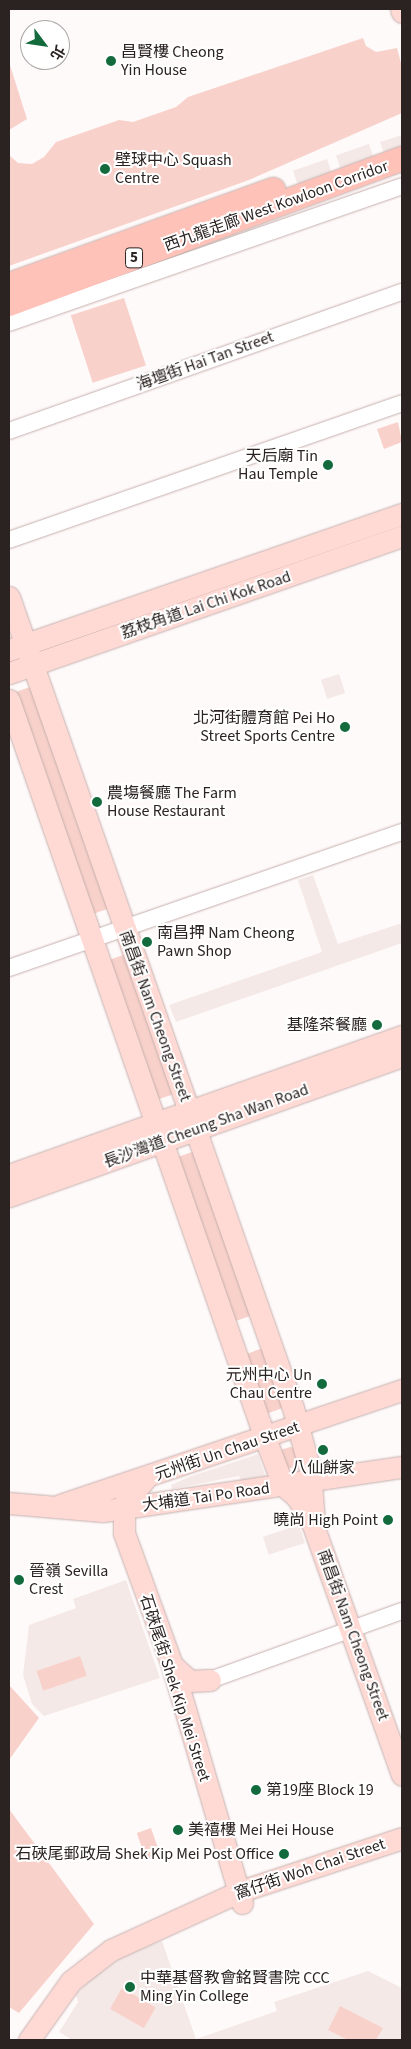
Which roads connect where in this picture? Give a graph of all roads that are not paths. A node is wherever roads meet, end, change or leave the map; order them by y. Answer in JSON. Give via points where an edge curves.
{"nodes":[{"id":1,"x":402,"y":142,"type":"edge"},
{"id":2,"x":402,"y":158,"type":"edge"},
{"id":3,"x":402,"y":175,"type":"edge"},
{"id":4,"x":402,"y":186,"type":"edge"},
{"id":5,"x":259,"y":213,"type":"junction"},
{"id":6,"x":9,"y":285,"type":"edge"},
{"id":7,"x":402,"y":292,"type":"edge"},
{"id":8,"x":9,"y":304,"type":"edge"},
{"id":9,"x":9,"y":323,"type":"edge"},
{"id":10,"x":402,"y":403,"type":"edge"},
{"id":11,"x":9,"y":431,"type":"edge"},
{"id":12,"x":402,"y":514,"type":"edge"},
{"id":13,"x":402,"y":536,"type":"edge"},
{"id":14,"x":9,"y":540,"type":"edge"},
{"id":15,"x":9,"y":597,"type":"edge"},
{"id":16,"x":17,"y":648,"type":"edge"},
{"id":17,"x":34,"y":666,"type":"junction"},
{"id":18,"x":9,"y":673,"type":"edge"},
{"id":19,"x":9,"y":700,"type":"edge"},
{"id":20,"x":402,"y":832,"type":"edge"},
{"id":21,"x":124,"y":928,"type":"junction"},
{"id":22,"x":92,"y":939,"type":"junction"},
{"id":23,"x":9,"y":968,"type":"edge"},
{"id":24,"x":402,"y":1036,"type":"edge"},
{"id":25,"x":402,"y":1056,"type":"edge"},
{"id":26,"x":192,"y":1121,"type":"junction"},
{"id":27,"x":155,"y":1122,"type":"junction"},
{"id":28,"x":161,"y":1142,"type":"junction"},
{"id":29,"x":9,"y":1175,"type":"edge"},
{"id":30,"x":9,"y":1196,"type":"edge"},
{"id":31,"x":402,"y":1390,"type":"edge"},
{"id":32,"x":298,"y":1427,"type":"junction"},
{"id":33,"x":264,"y":1438,"type":"junction"},
{"id":34,"x":402,"y":1467,"type":"edge"},
{"id":35,"x":145,"y":1479,"type":"junction"},
{"id":36,"x":402,"y":1481,"type":"edge"},
{"id":37,"x":301,"y":1489,"type":"junction"},
{"id":38,"x":9,"y":1503,"type":"edge"},
{"id":39,"x":50,"y":1508,"type":"junction"},
{"id":40,"x":123,"y":1515,"type":"junction"},
{"id":41,"x":9,"y":1516,"type":"edge"},
{"id":42,"x":402,"y":1611,"type":"edge"},
{"id":43,"x":351,"y":1629,"type":"junction"},
{"id":44,"x":172,"y":1665,"type":"junction"},
{"id":45,"x":210,"y":1680,"type":"joint"},
{"id":46,"x":402,"y":1775,"type":"edge"},
{"id":47,"x":402,"y":1838,"type":"edge"},
{"id":48,"x":402,"y":1851,"type":"edge"},
{"id":49,"x":240,"y":1898,"type":"junction"},
{"id":50,"x":29,"y":2040,"type":"edge"}],
"edges":[{"from":1,"to":6,"type":"highway","name":"西九龍走廊 West Kowloon Corridor","number":"5"},
{"from":2,"to":5,"type":"highway","name":"西九龍走廊 West Kowloon Corridor","number":"5"},
{"from":3,"to":5,"type":"highway"},
{"from":4,"to":9,"type":"street"},
{"from":5,"to":8,"type":"highway","name":"西九龍走廊 West Kowloon Corridor","number":"5"},
{"from":7,"to":11,"type":"street","name":"海壇街 Hai Tan Street"},
{"from":10,"to":14,"type":"street"},
{"from":12,"to":16,"type":"main road","name":"荔枝角道 Lai Chi Kok Road"},
{"from":13,"to":17,"type":"main road","name":"荔枝角道 Lai Chi Kok Road"},
{"from":15,"to":16,"type":"main road","name":"南昌街 Nam Cheong Street"},
{"from":16,"to":17,"type":"main road","name":"南昌街 Nam Cheong Street"},
{"from":17,"to":18,"type":"main road","name":"荔枝角道 Lai Chi Kok Road"},
{"from":17,"to":21,"type":"main road","name":"南昌街 Nam Cheong Street"},
{"from":19,"to":22,"type":"main road","name":"南昌街 Nam Cheong Street"},
{"from":20,"to":21,"type":"street"},
{"from":21,"to":22,"type":"street"},
{"from":21,"to":26,"type":"main road","name":"南昌街 Nam Cheong Street"},
{"from":22,"to":23,"type":"street"},
{"from":22,"to":27,"type":"main road","name":"南昌街 Nam Cheong Street"},
{"from":24,"to":26,"type":"main road","name":"長沙灣道 Cheung Sha Wan Road"},
{"from":25,"to":26,"type":"main road","name":"長沙灣道 Cheung Sha Wan Road"},
{"from":26,"to":27,"type":"main road","name":"長沙灣道 Cheung Sha Wan Road"},
{"from":26,"to":28,"type":"main road","name":"長沙灣道 Cheung Sha Wan Road"},
{"from":26,"to":32,"type":"main road","name":"南昌街 Nam Cheong Street"},
{"from":27,"to":28,"type":"main road","name":"南昌街 Nam Cheong Street"},
{"from":27,"to":29,"type":"main road","name":"長沙灣道 Cheung Sha Wan Road"},
{"from":28,"to":30,"type":"main road","name":"長沙灣道 Cheung Sha Wan Road"},
{"from":28,"to":33,"type":"main road","name":"南昌街 Nam Cheong Street"},
{"from":31,"to":32,"type":"main road","name":"元州街 Un Chau Street"},
{"from":32,"to":33,"type":"main road","name":"元州街 Un Chau Street"},
{"from":32,"to":37,"type":"main road","name":"南昌街 Nam Cheong Street"},
{"from":33,"to":35,"type":"main road","name":"元州街 Un Chau Street"},
{"from":33,"to":37,"type":"main road","name":"南昌街 Nam Cheong Street"},
{"from":34,"to":37,"type":"main road","name":"大埔道 Tai Po Road"},
{"from":35,"to":39,"type":"main road","name":"元州街 Un Chau Street"},
{"from":35,"to":40,"type":"main road","via":[[131,1492]]},
{"from":36,"to":37,"type":"main road","name":"大埔道 Tai Po Road"},
{"from":37,"to":40,"type":"main road","name":"大埔道 Tai Po Road"},
{"from":37,"to":43,"type":"main road","name":"南昌街 Nam Cheong Street"},
{"from":38,"to":39,"type":"main road","name":"大埔道 Tai Po Road"},
{"from":39,"to":40,"type":"main road","name":"大埔道 Tai Po Road"},
{"from":40,"to":41,"type":"main road","name":"大埔道 Tai Po Road","via":[[84,1522]]},
{"from":40,"to":44,"type":"main road","name":"石硤尾街 Shek Kip Mei Street","via":[[127,1544]]},
{"from":42,"to":43,"type":"street"},
{"from":43,"to":45,"type":"street"},
{"from":43,"to":46,"type":"main road","name":"南昌街 Nam Cheong Street"},
{"from":44,"to":45,"type":"main road","via":[[190,1681]]},
{"from":44,"to":49,"type":"main road","name":"石硤尾街 Shek Kip Mei Street"},
{"from":47,"to":49,"type":"main road","name":"窩仔街 Woh Chai Street"},
{"from":48,"to":49,"type":"main road","name":"窩仔街 Woh Chai Street"},
{"from":49,"to":50,"type":"main road","name":"窩仔街 Woh Chai Street","via":[[218,1904],[111,1950],[71,1981]]}]}
